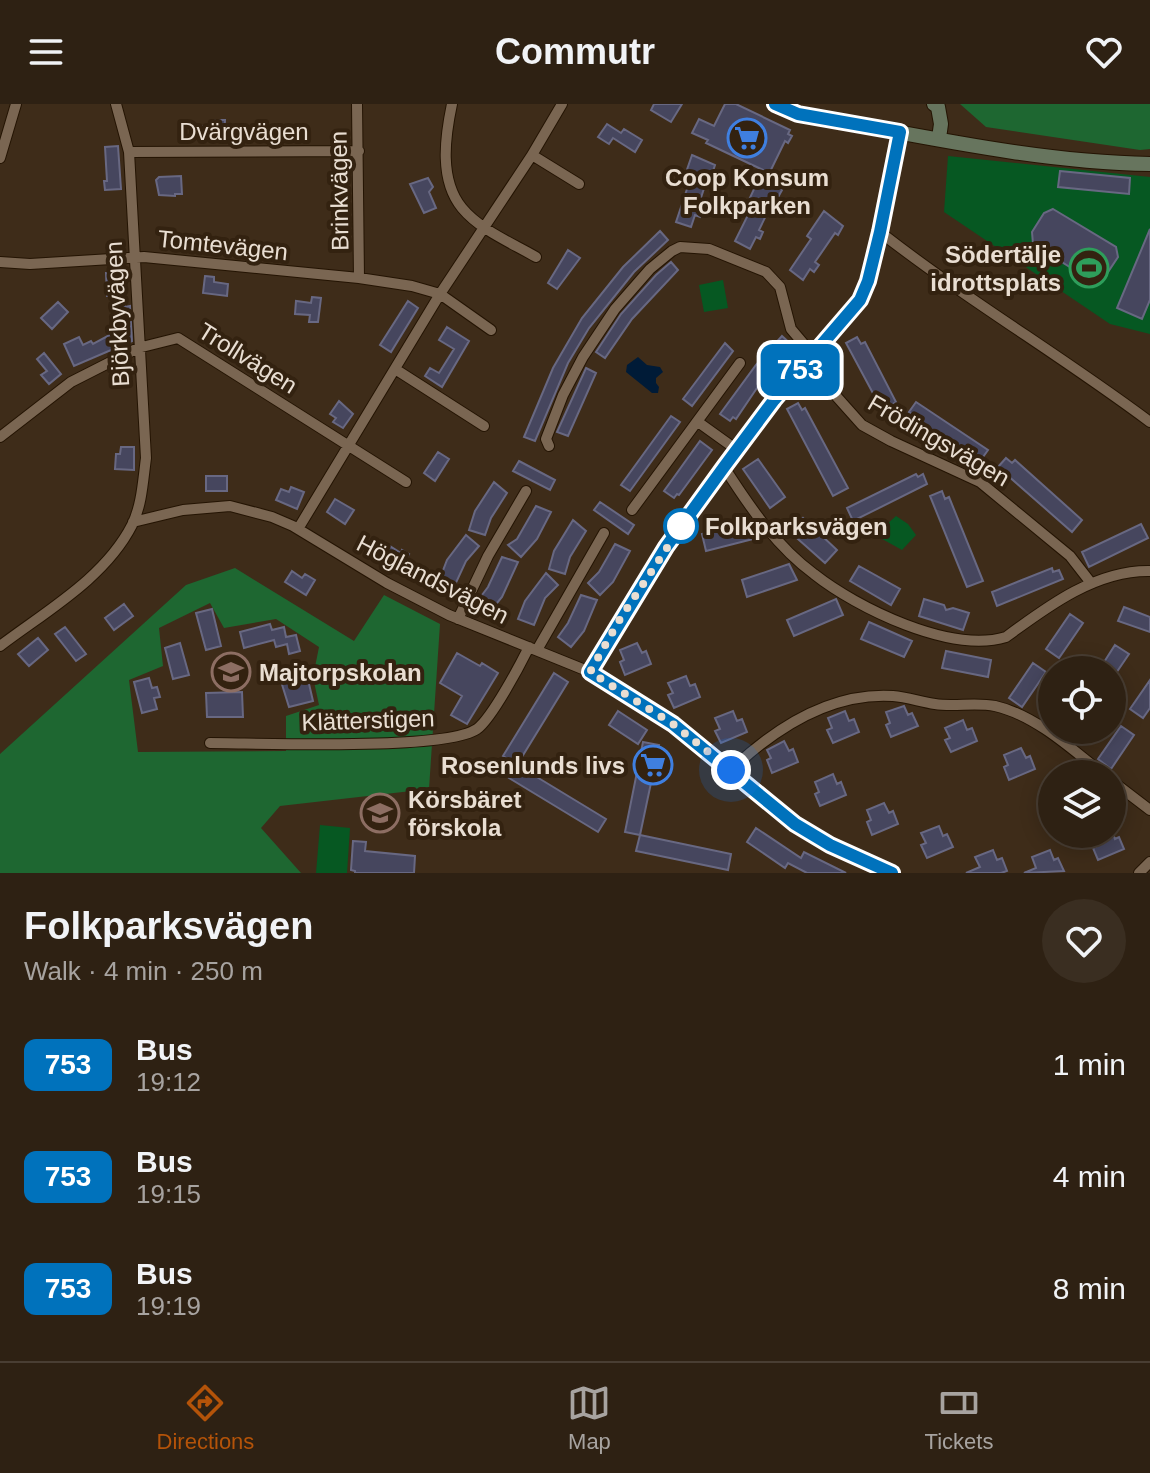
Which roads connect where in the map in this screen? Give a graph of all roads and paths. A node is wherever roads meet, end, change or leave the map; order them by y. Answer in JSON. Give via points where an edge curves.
{"nodes":[{"id":1,"x":16,"y":104,"type":"edge"},
{"id":2,"x":116,"y":104,"type":"edge"},
{"id":3,"x":357,"y":104,"type":"edge"},
{"id":4,"x":452,"y":104,"type":"edge"},
{"id":5,"x":562,"y":104,"type":"edge"},
{"id":6,"x":775,"y":104,"type":"edge"},
{"id":7,"x":934,"y":104,"type":"edge"},
{"id":8,"x":900,"y":132,"type":"junction"},
{"id":9,"x":939,"y":138,"type":"junction"},
{"id":10,"x":359,"y":151,"type":"junction"},
{"id":11,"x":129,"y":152,"type":"junction"},
{"id":12,"x":532,"y":155,"type":"junction"},
{"id":13,"x":0,"y":158,"type":"edge"},
{"id":14,"x":1150,"y":164,"type":"edge"},
{"id":15,"x":579,"y":184,"type":"dead end"},
{"id":16,"x":484,"y":227,"type":"junction"},
{"id":17,"x":880,"y":232,"type":"junction"},
{"id":18,"x":134,"y":257,"type":"junction"},
{"id":19,"x":536,"y":257,"type":"dead end"},
{"id":20,"x":0,"y":262,"type":"edge"},
{"id":21,"x":359,"y":278,"type":"junction"},
{"id":22,"x":440,"y":294,"type":"junction"},
{"id":23,"x":491,"y":330,"type":"dead end"},
{"id":24,"x":138,"y":348,"type":"junction"},
{"id":25,"x":813,"y":355,"type":"junction"},
{"id":26,"x":740,"y":363,"type":"dead end"},
{"id":27,"x":395,"y":369,"type":"junction"},
{"id":28,"x":698,"y":422,"type":"junction"},
{"id":29,"x":1150,"y":422,"type":"edge"},
{"id":30,"x":484,"y":426,"type":"dead end"},
{"id":31,"x":0,"y":437,"type":"edge"},
{"id":32,"x":349,"y":445,"type":"junction"},
{"id":33,"x":549,"y":446,"type":"dead end"},
{"id":34,"x":737,"y":450,"type":"junction"},
{"id":35,"x":724,"y":467,"type":"junction"},
{"id":36,"x":406,"y":482,"type":"dead end"},
{"id":37,"x":526,"y":491,"type":"dead end"},
{"id":38,"x":632,"y":510,"type":"dead end"},
{"id":39,"x":133,"y":522,"type":"junction"},
{"id":40,"x":298,"y":529,"type":"junction"},
{"id":41,"x":604,"y":533,"type":"dead end"},
{"id":42,"x":1150,"y":571,"type":"edge"},
{"id":43,"x":1091,"y":583,"type":"junction"},
{"id":44,"x":458,"y":619,"type":"junction"},
{"id":45,"x":0,"y":646,"type":"edge"},
{"id":46,"x":533,"y":648,"type":"junction"},
{"id":47,"x":590,"y":672,"type":"junction"},
{"id":48,"x":210,"y":743,"type":"dead end"},
{"id":49,"x":1084,"y":760,"type":"edge"},
{"id":50,"x":731,"y":770,"type":"junction"},
{"id":51,"x":1126,"y":792,"type":"edge"},
{"id":52,"x":1150,"y":810,"type":"edge"},
{"id":53,"x":1150,"y":862,"type":"edge"},
{"id":54,"x":892,"y":873,"type":"edge"},
{"id":55,"x":1139,"y":873,"type":"edge"}],
"edges":[{"from":1,"to":13,"type":"street"},
{"from":2,"to":11,"type":"street","name":"Björkbyvägen"},
{"from":3,"to":10,"type":"street","name":"Brinkvägen"},
{"from":4,"to":16,"type":"street","via":[[445,151],[450,184],[462,208]]},
{"from":5,"to":12,"type":"street"},
{"from":6,"to":8,"type":"street","via":[[798,114]]},
{"from":7,"to":9,"type":"street","via":[[941,124]]},
{"from":8,"to":9,"type":"street"},
{"from":8,"to":17,"type":"street"},
{"from":9,"to":14,"type":"street","via":[[1099,163]]},
{"from":10,"to":11,"type":"street","name":"Dvärgvägen"},
{"from":10,"to":21,"type":"street","name":"Brinkvägen"},
{"from":11,"to":18,"type":"street","name":"Björkbyvägen"},
{"from":12,"to":15,"type":"street"},
{"from":12,"to":16,"type":"street"},
{"from":16,"to":19,"type":"street"},
{"from":16,"to":22,"type":"street"},
{"from":17,"to":25,"type":"street","via":[[860,300]]},
{"from":17,"to":29,"type":"street"},
{"from":18,"to":20,"type":"street","name":"Tomtevägen"},
{"from":18,"to":21,"type":"street","name":"Tomtevägen"},
{"from":18,"to":24,"type":"street","name":"Björkbyvägen"},
{"from":21,"to":22,"type":"street","name":"Tomtevägen"},
{"from":22,"to":23,"type":"street"},
{"from":22,"to":27,"type":"street"},
{"from":24,"to":31,"type":"street","name":"Trollvägen","via":[[71,382]]},
{"from":24,"to":32,"type":"street","name":"Trollvägen","via":[[178,338]]},
{"from":24,"to":39,"type":"street","name":"Björkbyvägen","via":[[146,458]]},
{"from":25,"to":33,"type":"street","name":"Frödingsvägen","via":[[791,329],[780,287],[766,272],[709,249],[680,247],[641,279],[583,357],[546,439]]},
{"from":25,"to":34,"type":"street"},
{"from":25,"to":43,"type":"street","name":"Frödingsvägen","via":[[837,397],[862,425],[980,482],[1070,556]]},
{"from":26,"to":28,"type":"street"},
{"from":27,"to":30,"type":"street"},
{"from":27,"to":32,"type":"street"},
{"from":28,"to":34,"type":"street"},
{"from":28,"to":38,"type":"street"},
{"from":32,"to":36,"type":"street","name":"Trollvägen"},
{"from":32,"to":40,"type":"street"},
{"from":34,"to":35,"type":"street"},
{"from":35,"to":43,"type":"street","via":[[752,510],[814,575],[912,627],[957,641],[992,641]]},
{"from":35,"to":47,"type":"street","via":[[666,547]]},
{"from":37,"to":44,"type":"street"},
{"from":39,"to":40,"type":"street","name":"Höglandsvägen","via":[[230,506]]},
{"from":39,"to":45,"type":"street","via":[[113,556],[94,574]]},
{"from":40,"to":44,"type":"street","name":"Höglandsvägen"},
{"from":41,"to":46,"type":"street","name":"Klätterstigen"},
{"from":42,"to":43,"type":"street"},
{"from":44,"to":46,"type":"street","name":"Höglandsvägen"},
{"from":46,"to":47,"type":"street","name":"Höglandsvägen"},
{"from":46,"to":48,"type":"street","name":"Klätterstigen","via":[[487,720],[469,733],[418,741]]},
{"from":47,"to":50,"type":"street","name":"Höglandsvägen","via":[[673,724]]},
{"from":49,"to":50,"type":"street","via":[[1029,720],[995,706],[892,696],[847,701],[793,720]]},
{"from":50,"to":54,"type":"street","name":"Höglandsvägen","via":[[802,828]]},
{"from":51,"to":52,"type":"street"},
{"from":53,"to":55,"type":"street"}]}
